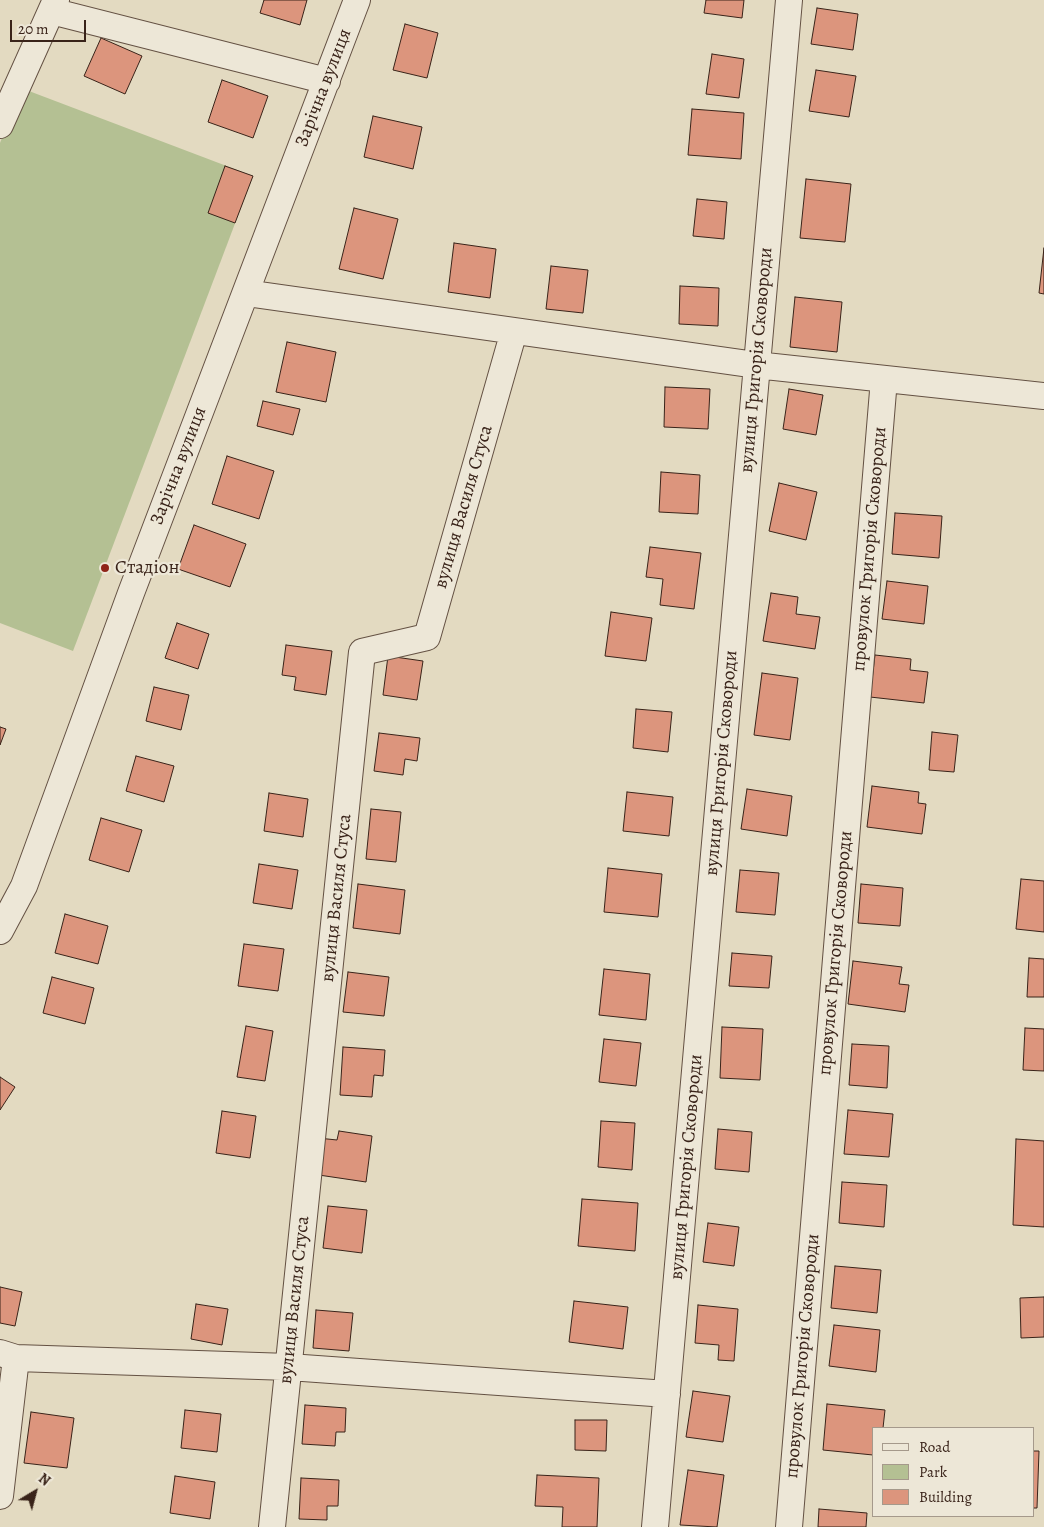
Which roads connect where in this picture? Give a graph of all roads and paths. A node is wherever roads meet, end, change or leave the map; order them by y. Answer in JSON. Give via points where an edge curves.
{"nodes":[{"id":1,"x":357,"y":0,"type":"edge"},
{"id":2,"x":789,"y":0,"type":"edge"},
{"id":3,"x":54,"y":6,"type":"edge"},
{"id":4,"x":327,"y":81,"type":"junction"},
{"id":5,"x":0,"y":126,"type":"edge"},
{"id":6,"x":246,"y":293,"type":"junction"},
{"id":7,"x":514,"y":331,"type":"junction"},
{"id":8,"x":756,"y":365,"type":"junction"},
{"id":9,"x":884,"y":379,"type":"junction"},
{"id":10,"x":1044,"y":396,"type":"edge"},
{"id":11,"x":0,"y":931,"type":"edge"},
{"id":12,"x":8,"y":1355,"type":"edge"},
{"id":13,"x":289,"y":1367,"type":"junction"},
{"id":14,"x":667,"y":1394,"type":"junction"},
{"id":15,"x":0,"y":1496,"type":"edge"},
{"id":16,"x":272,"y":1527,"type":"edge"},
{"id":17,"x":655,"y":1527,"type":"edge"},
{"id":18,"x":789,"y":1527,"type":"edge"}],
"edges":[{"from":1,"to":4,"type":"street","name":"Зарічна вулиця"},
{"from":2,"to":8,"type":"street","name":"вулиця Григорія Сковороди"},
{"from":3,"to":4,"type":"street"},
{"from":3,"to":5,"type":"street"},
{"from":4,"to":6,"type":"street","name":"Зарічна вулиця"},
{"from":6,"to":7,"type":"street"},
{"from":6,"to":11,"type":"street","name":"Зарічна вулиця","via":[[131,593],[24,886]]},
{"from":7,"to":8,"type":"street"},
{"from":7,"to":13,"type":"street","name":"вулиця Василя Стуса","via":[[427,638],[362,652]]},
{"from":8,"to":9,"type":"street"},
{"from":8,"to":14,"type":"street","name":"вулиця Григорія Сковороди"},
{"from":9,"to":10,"type":"street"},
{"from":9,"to":18,"type":"street","name":"провулок Григорія Сковороди"},
{"from":12,"to":13,"type":"street"},
{"from":12,"to":15,"type":"street"},
{"from":13,"to":14,"type":"street"},
{"from":13,"to":16,"type":"street","name":"вулиця Василя Стуса"},
{"from":14,"to":17,"type":"street","name":"вулиця Григорія Сковороди"}]}
